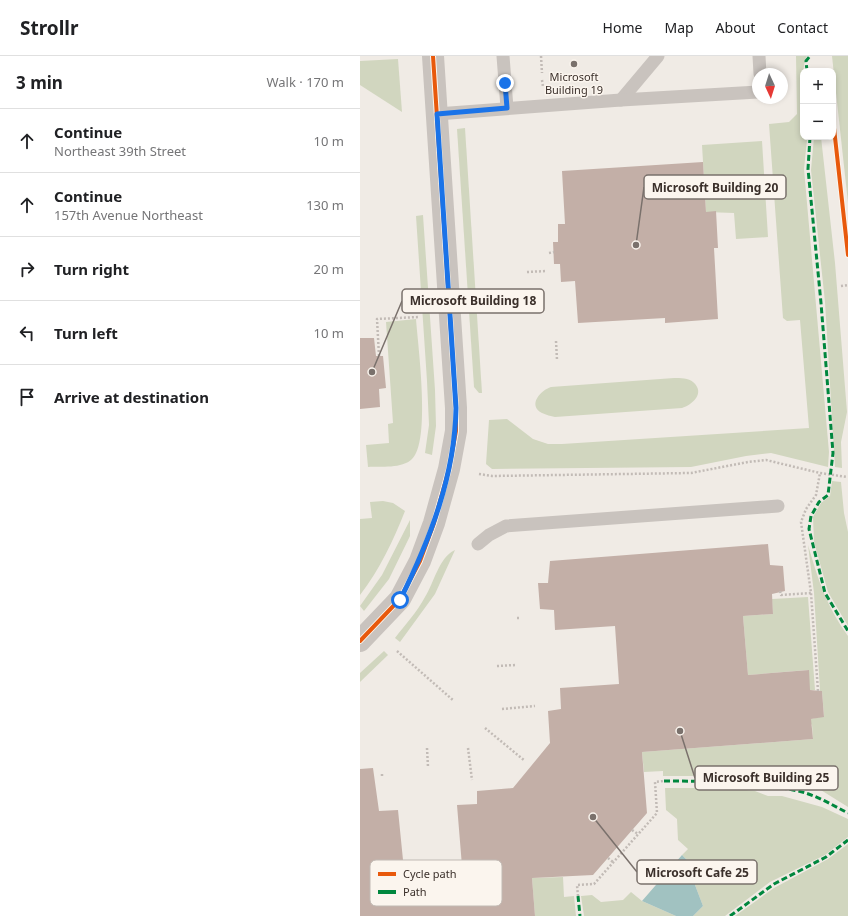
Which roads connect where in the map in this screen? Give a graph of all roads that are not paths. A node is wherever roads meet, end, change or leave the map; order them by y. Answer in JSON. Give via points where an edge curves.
{"nodes":[{"id":1,"x":433,"y":56,"type":"edge"},
{"id":2,"x":503,"y":56,"type":"edge"},
{"id":3,"x":658,"y":56,"type":"edge"},
{"id":4,"x":759,"y":56,"type":"edge"},
{"id":5,"x":760,"y":68,"type":"edge"},
{"id":6,"x":752,"y":92,"type":"edge"},
{"id":7,"x":620,"y":100,"type":"junction"},
{"id":8,"x":507,"y":108,"type":"junction"},
{"id":9,"x":437,"y":114,"type":"junction"},
{"id":10,"x":778,"y":506,"type":"dead end"},
{"id":11,"x":478,"y":544,"type":"dead end"},
{"id":12,"x":360,"y":641,"type":"edge"}],
"edges":[{"from":1,"to":9,"type":"street"},
{"from":2,"to":8,"type":"lane"},
{"from":3,"to":7,"type":"lane"},
{"from":4,"to":5,"type":"lane"},
{"from":6,"to":7,"type":"lane"},
{"from":7,"to":8,"type":"lane"},
{"from":8,"to":9,"type":"lane"},
{"from":9,"to":12,"type":"street","via":[[456,431],[443,491],[420,561],[400,600]]},
{"from":10,"to":11,"type":"lane","via":[[506,526]]}]}
